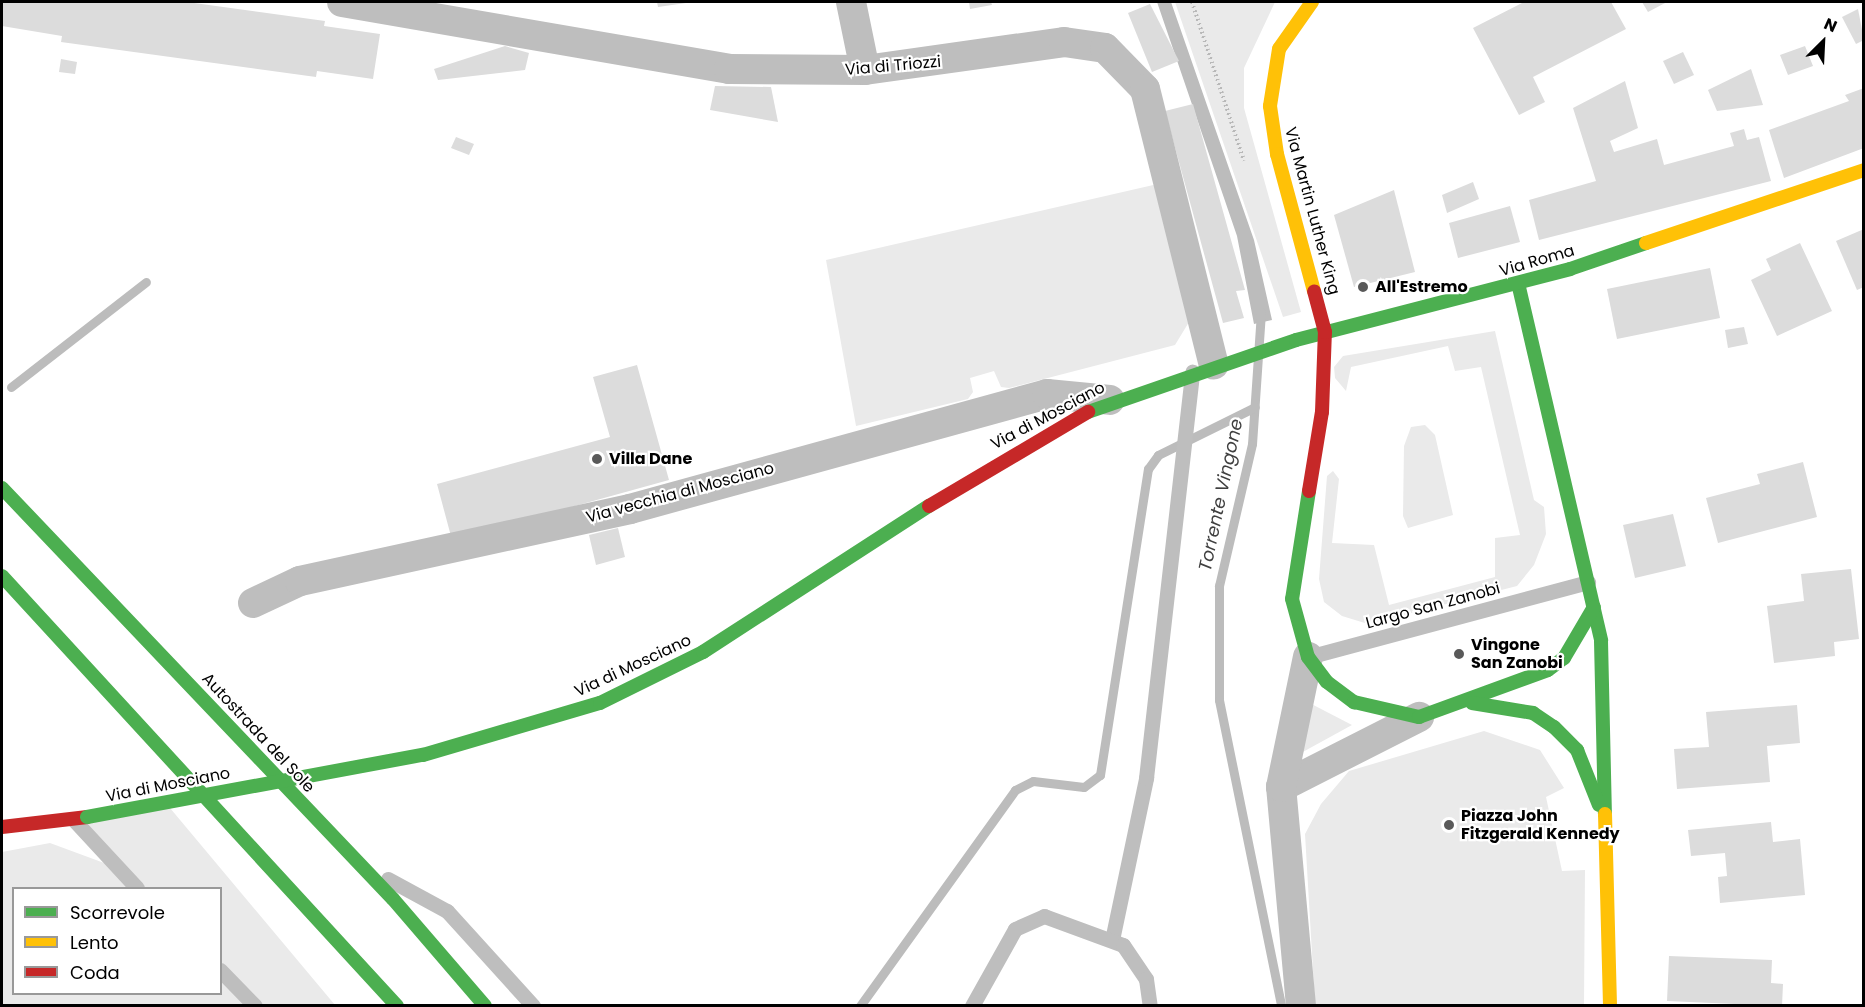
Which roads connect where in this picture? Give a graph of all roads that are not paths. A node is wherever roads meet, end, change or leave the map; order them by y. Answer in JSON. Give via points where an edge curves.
{"nodes":[{"id":1,"x":342,"y":2,"type":"edge"},
{"id":2,"x":851,"y":2,"type":"edge"},
{"id":3,"x":1312,"y":2,"type":"edge"},
{"id":4,"x":865,"y":70,"type":"junction"},
{"id":5,"x":1863,"y":170,"type":"edge"},
{"id":6,"x":1518,"y":283,"type":"junction"},
{"id":7,"x":1325,"y":332,"type":"junction"},
{"id":8,"x":1203,"y":369,"type":"junction"},
{"id":9,"x":1110,"y":400,"type":"junction"},
{"id":10,"x":2,"y":488,"type":"edge"},
{"id":11,"x":2,"y":576,"type":"edge"},
{"id":12,"x":1588,"y":582,"type":"junction"},
{"id":13,"x":253,"y":603,"type":"dead end"},
{"id":14,"x":1594,"y":607,"type":"junction"},
{"id":15,"x":1308,"y":657,"type":"junction"},
{"id":16,"x":1461,"y":703,"type":"junction"},
{"id":17,"x":1419,"y":717,"type":"junction"},
{"id":18,"x":1281,"y":787,"type":"junction"},
{"id":19,"x":80,"y":818,"type":"junction"},
{"id":20,"x":2,"y":827,"type":"edge"},
{"id":21,"x":1609,"y":842,"type":"junction"},
{"id":22,"x":358,"y":862,"type":"junction"},
{"id":23,"x":136,"y":887,"type":"edge"},
{"id":24,"x":1112,"y":940,"type":"junction"},
{"id":25,"x":222,"y":972,"type":"edge"},
{"id":26,"x":255,"y":1005,"type":"edge"},
{"id":27,"x":397,"y":1005,"type":"edge"},
{"id":28,"x":485,"y":1005,"type":"edge"},
{"id":29,"x":533,"y":1005,"type":"edge"},
{"id":30,"x":972,"y":1005,"type":"edge"},
{"id":31,"x":1150,"y":1005,"type":"edge"},
{"id":32,"x":1301,"y":1005,"type":"edge"},
{"id":33,"x":1610,"y":1005,"type":"edge"}],
"edges":[{"from":1,"to":4,"type":"street","name":"Via di Triozzi","via":[[679,63]]},
{"from":2,"to":4,"type":"street"},
{"from":3,"to":7,"type":"main road","name":"Via Martin Luther King","via":[[1279,50],[1270,106],[1277,154]]},
{"from":4,"to":8,"type":"street","name":"Via di Triozzi","via":[[1064,42],[1096,46],[1120,57],[1145,88],[1164,148]]},
{"from":5,"to":6,"type":"main road","name":"Via Roma","via":[[1761,209]]},
{"from":6,"to":7,"type":"main road","name":"Via Roma"},
{"from":6,"to":12,"type":"main road"},
{"from":7,"to":8,"type":"main road","name":"Via Roma"},
{"from":7,"to":15,"type":"main road","via":[[1322,412],[1292,599]]},
{"from":8,"to":9,"type":"main road","name":"Via di Mosciano"},
{"from":8,"to":24,"type":"lane","via":[[1146,778]]},
{"from":9,"to":13,"type":"street","name":"Via vecchia di Mosciano","via":[[1047,394],[630,509],[300,581]]},
{"from":9,"to":19,"type":"main road","name":"Via di Mosciano","bridge":true,"via":[[1001,459],[703,652],[600,703],[495,738],[423,755]]},
{"from":10,"to":22,"type":"main road","name":"Autostrada del Sole"},
{"from":11,"to":27,"type":"main road"},
{"from":12,"to":14,"type":"main road"},
{"from":12,"to":15,"type":"lane","name":"Largo San Zanobi"},
{"from":14,"to":16,"type":"main road","via":[[1564,658],[1548,670]]},
{"from":14,"to":21,"type":"main road","via":[[1601,641]]},
{"from":15,"to":17,"type":"main road","via":[[1327,682],[1354,702],[1398,716]]},
{"from":15,"to":18,"type":"street"},
{"from":16,"to":17,"type":"main road"},
{"from":16,"to":21,"type":"main road","via":[[1502,705],[1533,713],[1554,727],[1588,772]]},
{"from":17,"to":18,"type":"street"},
{"from":18,"to":32,"type":"street"},
{"from":19,"to":20,"type":"main road","name":"Via di Mosciano"},
{"from":19,"to":23,"type":"lane"},
{"from":21,"to":33,"type":"main road"},
{"from":22,"to":28,"type":"main road","name":"Autostrada del Sole"},
{"from":22,"to":29,"type":"lane","via":[[447,911]]},
{"from":24,"to":30,"type":"lane","via":[[1044,916],[1015,929]]},
{"from":24,"to":31,"type":"lane","via":[[1123,945],[1146,979]]},
{"from":25,"to":26,"type":"lane"}]}
